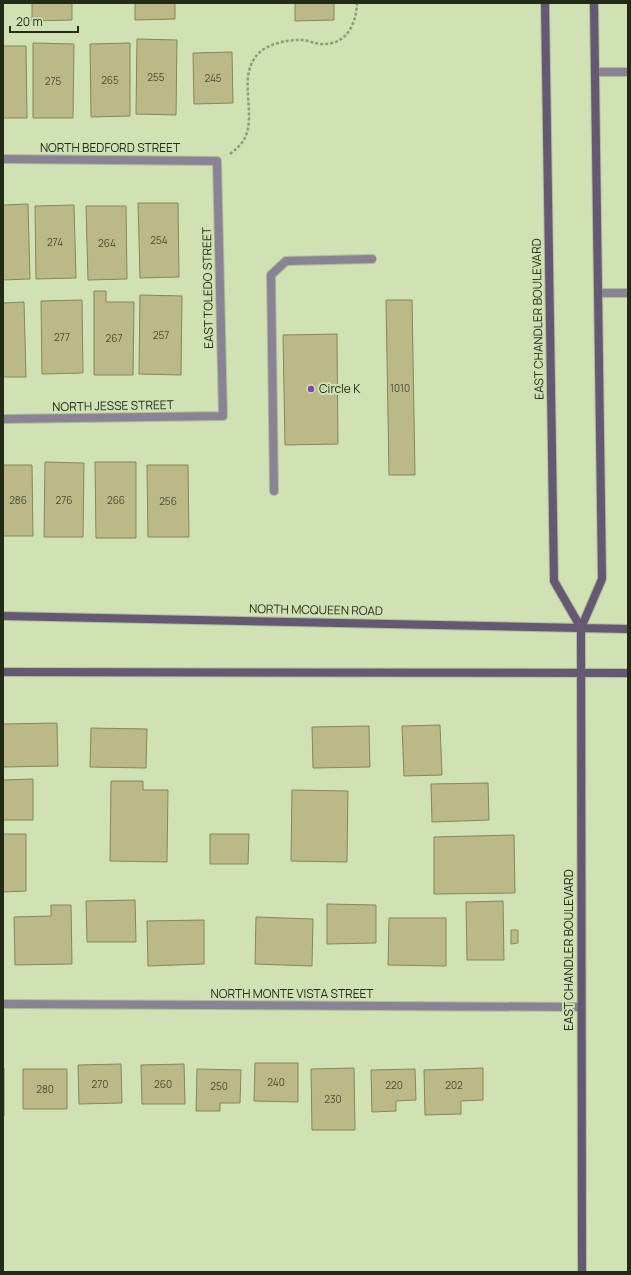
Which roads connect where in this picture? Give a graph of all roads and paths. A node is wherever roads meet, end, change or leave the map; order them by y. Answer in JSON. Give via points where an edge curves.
{"nodes":[{"id":1,"x":357,"y":3,"type":"edge"},
{"id":2,"x":546,"y":3,"type":"edge"},
{"id":3,"x":594,"y":3,"type":"edge"},
{"id":4,"x":595,"y":72,"type":"junction"},
{"id":5,"x":628,"y":72,"type":"edge"},
{"id":6,"x":3,"y":159,"type":"edge"},
{"id":7,"x":217,"y":163,"type":"junction"},
{"id":8,"x":372,"y":259,"type":"dead end"},
{"id":9,"x":598,"y":293,"type":"junction"},
{"id":10,"x":628,"y":293,"type":"edge"},
{"id":11,"x":223,"y":416,"type":"joint"},
{"id":12,"x":3,"y":420,"type":"edge"},
{"id":13,"x":274,"y":491,"type":"dead end"},
{"id":14,"x":3,"y":616,"type":"edge"},
{"id":15,"x":581,"y":628,"type":"junction"},
{"id":16,"x":628,"y":629,"type":"edge"},
{"id":17,"x":3,"y":672,"type":"edge"},
{"id":18,"x":581,"y":673,"type":"junction"},
{"id":19,"x":628,"y":673,"type":"edge"},
{"id":20,"x":3,"y":1004,"type":"edge"},
{"id":21,"x":581,"y":1007,"type":"junction"},
{"id":22,"x":582,"y":1272,"type":"edge"}],
"edges":[{"from":1,"to":7,"type":"path","via":[[352,28],[339,39],[322,44],[289,41],[259,53],[252,62],[249,74],[248,120],[244,141]]},
{"from":2,"to":15,"type":"main road","name":"EAST CHANDLER BOULEVARD","via":[[554,581]]},
{"from":3,"to":4,"type":"main road","name":"EAST CHANDLER BOULEVARD"},
{"from":4,"to":5,"type":"street"},
{"from":4,"to":9,"type":"main road","name":"EAST CHANDLER BOULEVARD"},
{"from":6,"to":7,"type":"street","name":"NORTH BEDFORD STREET"},
{"from":7,"to":11,"type":"street","name":"EAST TOLEDO STREET"},
{"from":8,"to":13,"type":"street","via":[[286,261],[271,275]]},
{"from":9,"to":10,"type":"street"},
{"from":9,"to":15,"type":"main road","name":"EAST CHANDLER BOULEVARD","via":[[602,579]]},
{"from":11,"to":12,"type":"street","name":"NORTH JESSE STREET"},
{"from":14,"to":15,"type":"main road","name":"NORTH MCQUEEN ROAD"},
{"from":15,"to":16,"type":"main road","name":"NORTH MCQUEEN ROAD"},
{"from":15,"to":18,"type":"main road","name":"EAST CHANDLER BOULEVARD"},
{"from":17,"to":18,"type":"main road"},
{"from":18,"to":19,"type":"main road"},
{"from":18,"to":21,"type":"main road","name":"EAST CHANDLER BOULEVARD"},
{"from":20,"to":21,"type":"street","name":"NORTH MONTE VISTA STREET"},
{"from":21,"to":22,"type":"main road","name":"EAST CHANDLER BOULEVARD"}]}
